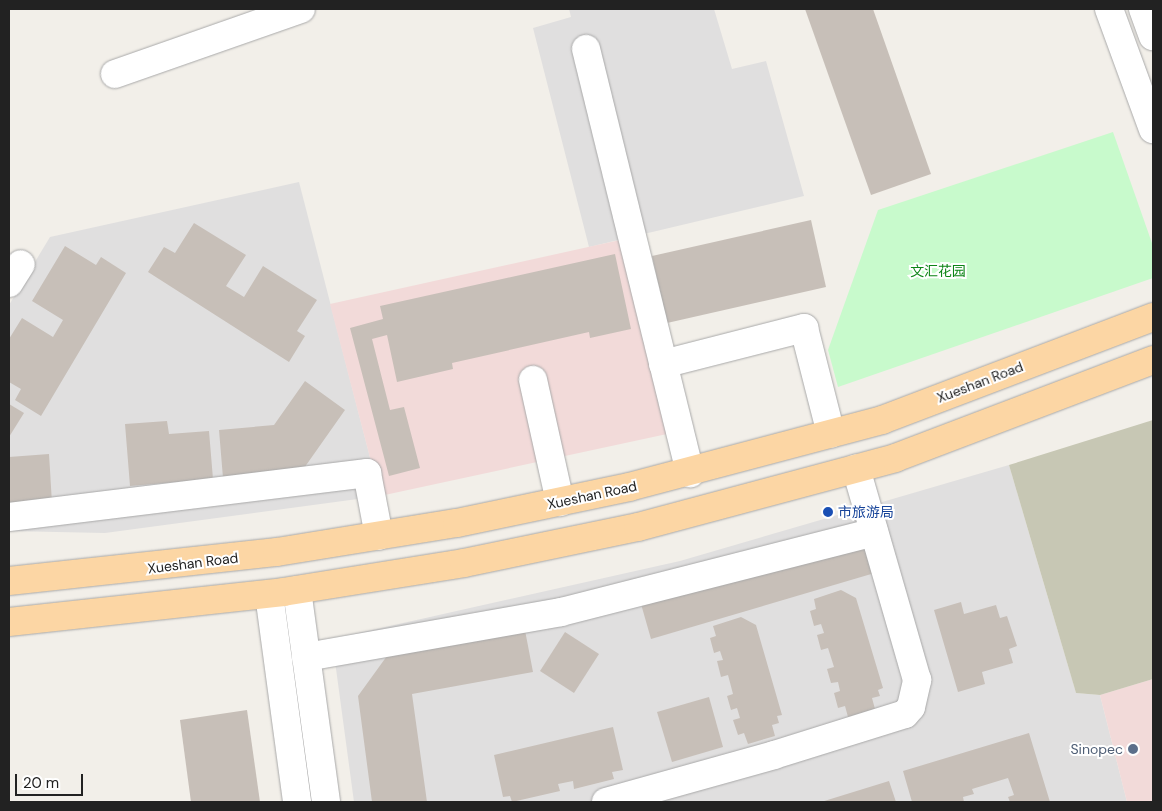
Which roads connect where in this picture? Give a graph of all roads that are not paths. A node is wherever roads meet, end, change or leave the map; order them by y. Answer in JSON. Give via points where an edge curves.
{"nodes":[{"id":1,"x":301,"y":9,"type":"edge"},
{"id":2,"x":1109,"y":9,"type":"edge"},
{"id":3,"x":1143,"y":9,"type":"edge"},
{"id":4,"x":1153,"y":36,"type":"edge"},
{"id":5,"x":586,"y":49,"type":"dead end"},
{"id":6,"x":115,"y":74,"type":"dead end"},
{"id":7,"x":1153,"y":129,"type":"edge"},
{"id":8,"x":1153,"y":317,"type":"edge"},
{"id":9,"x":1153,"y":360,"type":"edge"},
{"id":10,"x":663,"y":364,"type":"junction"},
{"id":11,"x":533,"y":380,"type":"dead end"},
{"id":12,"x":831,"y":434,"type":"junction"},
{"id":13,"x":856,"y":469,"type":"junction"},
{"id":14,"x":690,"y":472,"type":"junction"},
{"id":15,"x":560,"y":502,"type":"junction"},
{"id":16,"x":9,"y":517,"type":"edge"},
{"id":17,"x":874,"y":532,"type":"junction"},
{"id":18,"x":379,"y":536,"type":"junction"},
{"id":19,"x":9,"y":581,"type":"edge"},
{"id":20,"x":297,"y":590,"type":"junction"},
{"id":21,"x":269,"y":594,"type":"junction"},
{"id":22,"x":9,"y":622,"type":"edge"},
{"id":23,"x":306,"y":657,"type":"junction"},
{"id":24,"x":297,"y":802,"type":"edge"},
{"id":25,"x":326,"y":802,"type":"edge"},
{"id":26,"x":606,"y":802,"type":"edge"}],
"edges":[{"from":1,"to":6,"type":"street"},
{"from":2,"to":7,"type":"street"},
{"from":3,"to":4,"type":"street"},
{"from":5,"to":10,"type":"street"},
{"from":8,"to":12,"type":"main road","name":"Xueshan Road"},
{"from":9,"to":13,"type":"main road"},
{"from":10,"to":12,"type":"street","via":[[804,328]]},
{"from":10,"to":14,"type":"street"},
{"from":11,"to":15,"type":"street"},
{"from":12,"to":14,"type":"main road","name":"Xueshan Road"},
{"from":13,"to":17,"type":"street"},
{"from":13,"to":20,"type":"main road","via":[[725,506],[550,546]]},
{"from":14,"to":15,"type":"main road","name":"Xueshan Road"},
{"from":15,"to":18,"type":"main road","name":"Xueshan Road"},
{"from":16,"to":18,"type":"street","via":[[366,474]]},
{"from":17,"to":23,"type":"street","via":[[561,612]]},
{"from":17,"to":26,"type":"street","via":[[917,680],[915,699],[906,714]]},
{"from":18,"to":19,"type":"main road","name":"Xueshan Road","via":[[183,565]]},
{"from":20,"to":21,"type":"main road"},
{"from":20,"to":23,"type":"street"},
{"from":21,"to":22,"type":"main road"},
{"from":21,"to":24,"type":"street"},
{"from":23,"to":25,"type":"street"}]}
